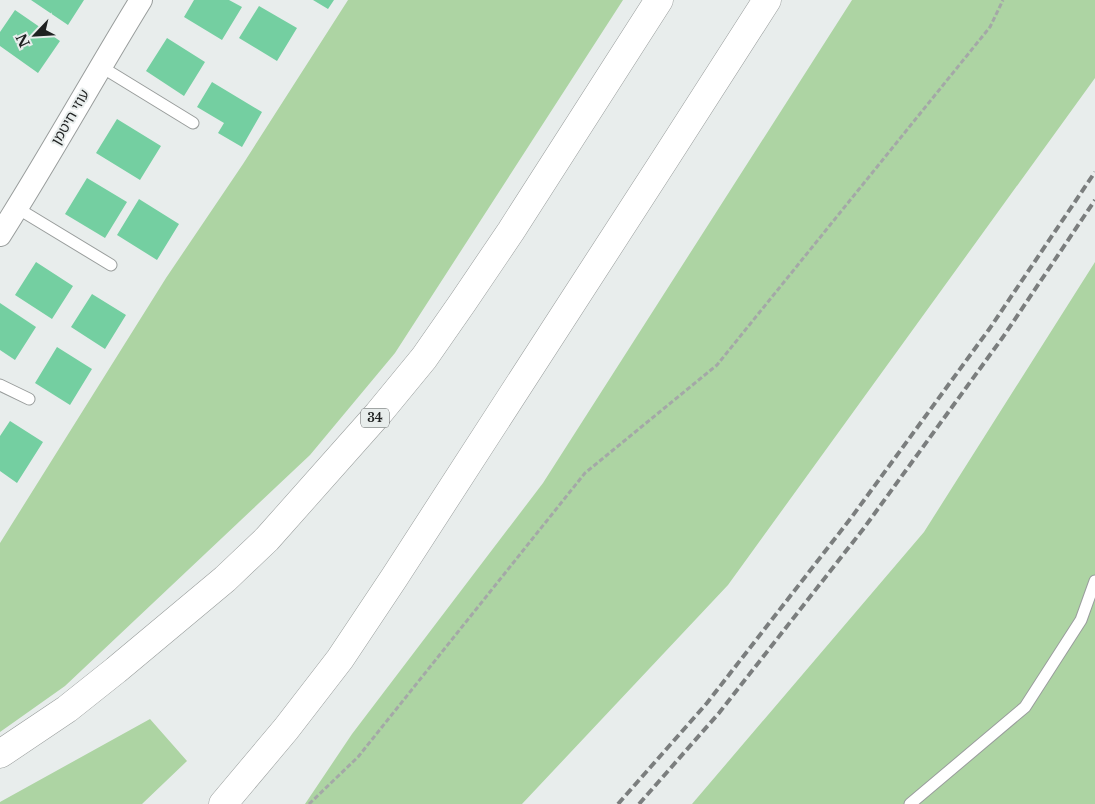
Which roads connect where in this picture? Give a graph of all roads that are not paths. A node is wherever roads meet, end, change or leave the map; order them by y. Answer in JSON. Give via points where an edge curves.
{"nodes":[{"id":1,"x":141,"y":0,"type":"edge"},
{"id":2,"x":660,"y":0,"type":"edge"},
{"id":3,"x":767,"y":0,"type":"edge"},
{"id":4,"x":100,"y":66,"type":"junction"},
{"id":5,"x":193,"y":123,"type":"dead end"},
{"id":6,"x":17,"y":208,"type":"junction"},
{"id":7,"x":0,"y":235,"type":"edge"},
{"id":8,"x":111,"y":265,"type":"dead end"},
{"id":9,"x":0,"y":385,"type":"edge"},
{"id":10,"x":29,"y":399,"type":"dead end"},
{"id":11,"x":1095,"y":582,"type":"edge"},
{"id":12,"x":0,"y":754,"type":"edge"},
{"id":13,"x":224,"y":804,"type":"edge"},
{"id":14,"x":910,"y":804,"type":"edge"}],
"edges":[{"from":1,"to":4,"type":"street","name":"עוזי חיטמן"},
{"from":2,"to":12,"type":"highway","number":"34","via":[[474,286],[424,358],[378,414],[267,539],[225,579],[67,708]]},
{"from":3,"to":13,"type":"highway","via":[[340,659]]},
{"from":4,"to":5,"type":"lane"},
{"from":4,"to":6,"type":"street","name":"עוזי חיטמן"},
{"from":6,"to":7,"type":"street","name":"עוזי חיטמן"},
{"from":6,"to":8,"type":"lane"},
{"from":9,"to":10,"type":"lane"},
{"from":11,"to":14,"type":"lane","via":[[1081,620],[1025,707]]}]}
